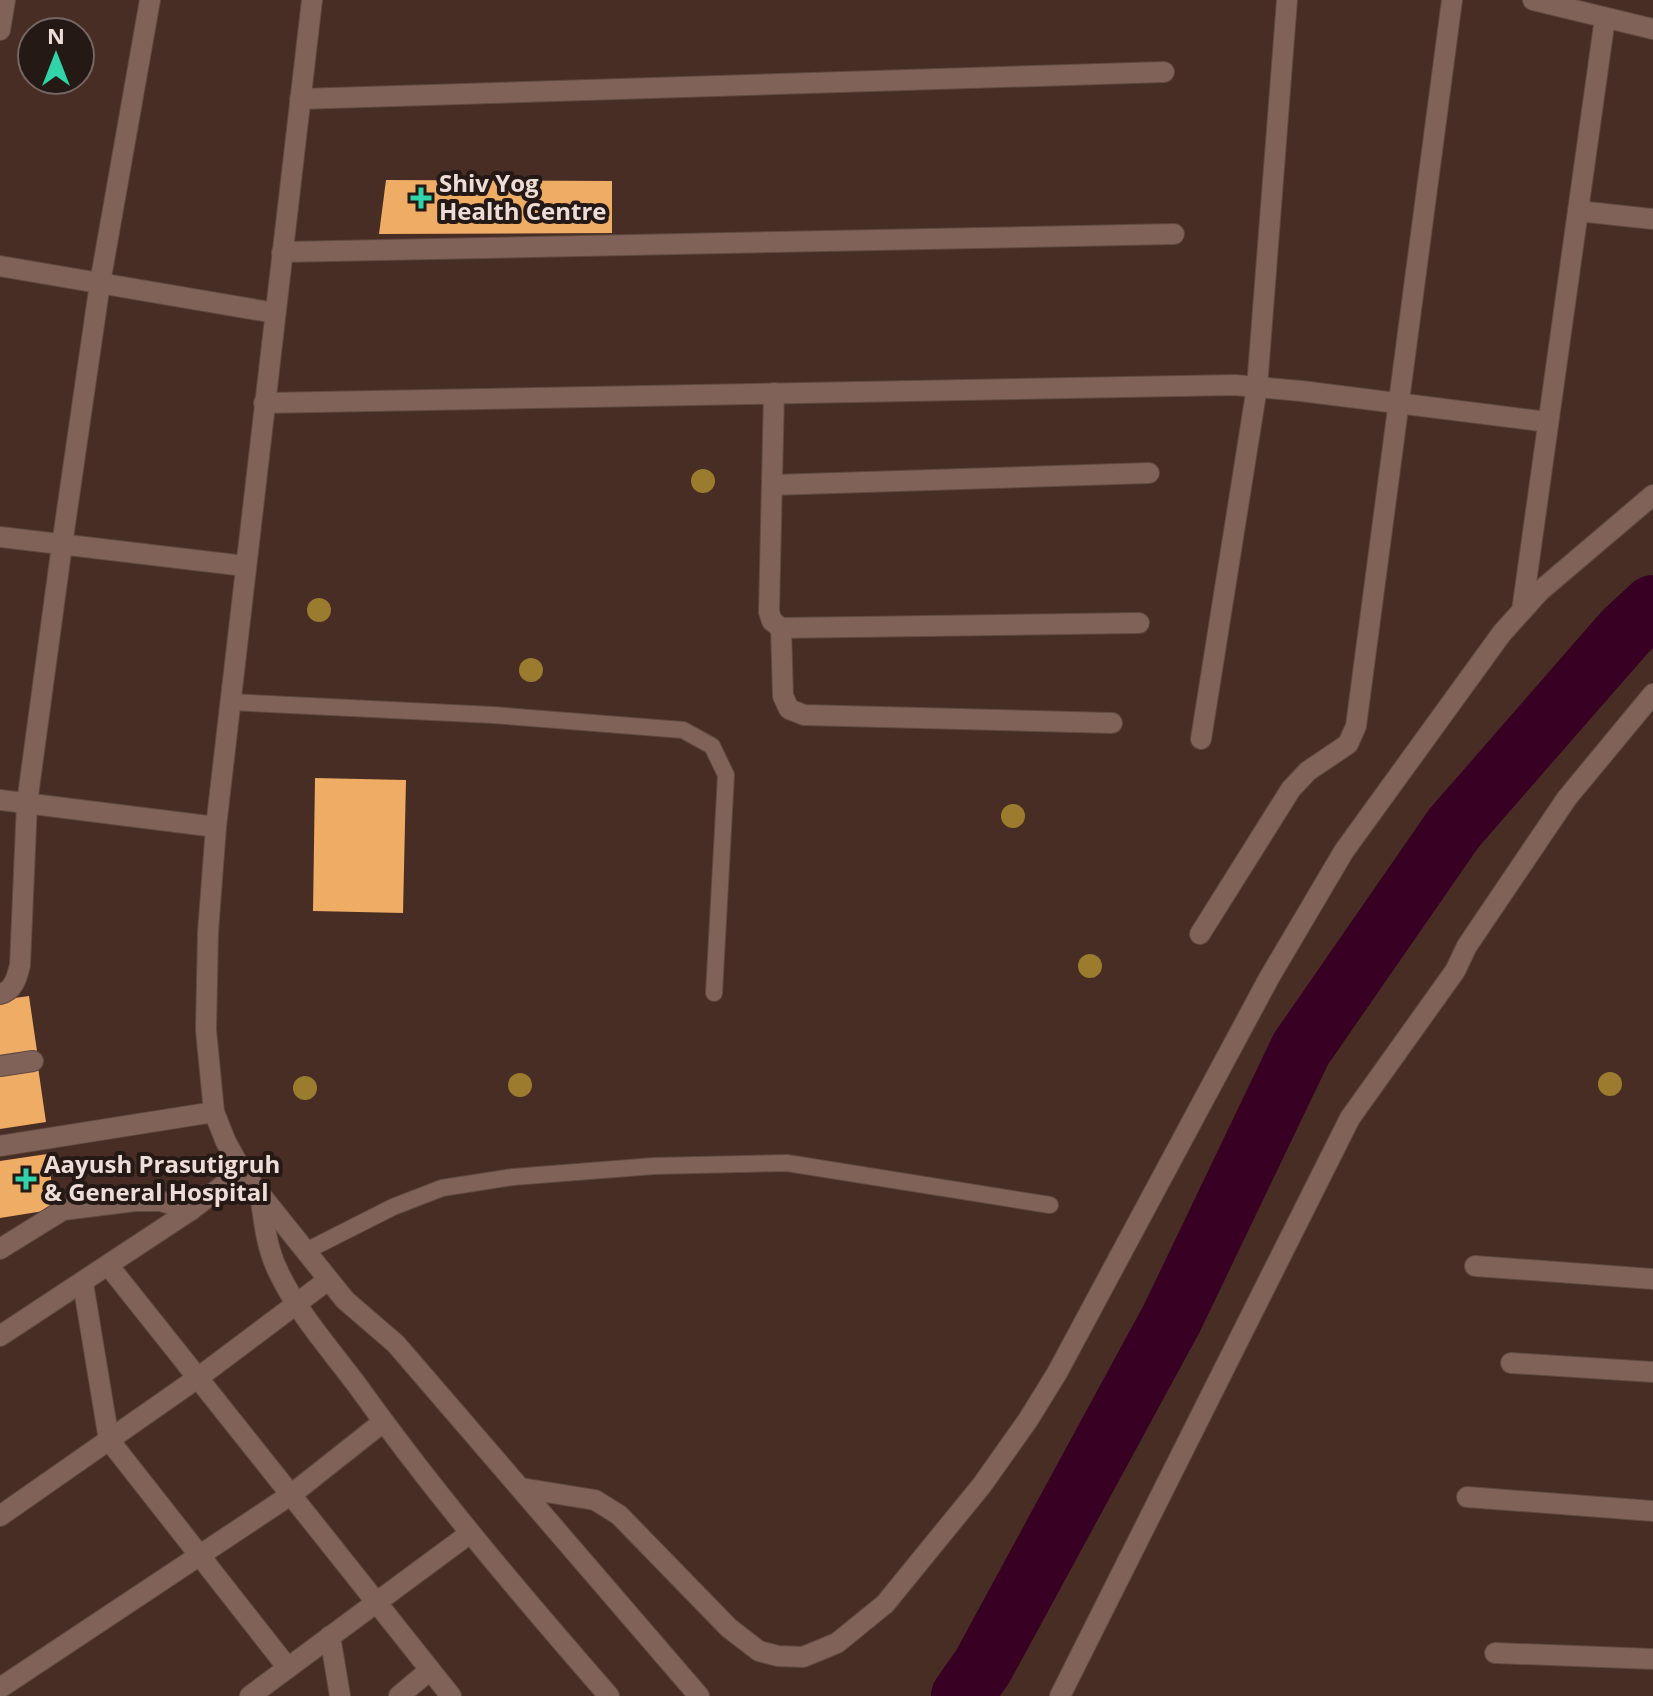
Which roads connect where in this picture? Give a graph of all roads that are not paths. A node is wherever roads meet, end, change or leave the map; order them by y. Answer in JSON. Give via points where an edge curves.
{"nodes":[{"id":1,"x":5,"y":0,"type":"edge"},
{"id":2,"x":150,"y":0,"type":"edge"},
{"id":3,"x":312,"y":0,"type":"edge"},
{"id":4,"x":1287,"y":0,"type":"edge"},
{"id":5,"x":1452,"y":0,"type":"edge"},
{"id":6,"x":1533,"y":0,"type":"edge"},
{"id":7,"x":1605,"y":18,"type":"junction"},
{"id":8,"x":1653,"y":29,"type":"edge"},
{"id":9,"x":0,"y":30,"type":"edge"},
{"id":10,"x":1164,"y":72,"type":"dead end"},
{"id":11,"x":300,"y":99,"type":"junction"},
{"id":12,"x":1578,"y":211,"type":"junction"},
{"id":13,"x":1653,"y":219,"type":"edge"},
{"id":14,"x":1174,"y":234,"type":"dead end"},
{"id":15,"x":282,"y":252,"type":"junction"},
{"id":16,"x":0,"y":266,"type":"edge"},
{"id":17,"x":100,"y":283,"type":"junction"},
{"id":18,"x":275,"y":313,"type":"junction"},
{"id":19,"x":1257,"y":387,"type":"junction"},
{"id":20,"x":774,"y":393,"type":"junction"},
{"id":21,"x":264,"y":403,"type":"junction"},
{"id":22,"x":1398,"y":403,"type":"junction"},
{"id":23,"x":1548,"y":422,"type":"junction"},
{"id":24,"x":1149,"y":473,"type":"dead end"},
{"id":25,"x":772,"y":485,"type":"junction"},
{"id":26,"x":1653,"y":495,"type":"edge"},
{"id":27,"x":0,"y":537,"type":"edge"},
{"id":28,"x":62,"y":545,"type":"junction"},
{"id":29,"x":245,"y":566,"type":"junction"},
{"id":30,"x":1522,"y":611,"type":"junction"},
{"id":31,"x":1139,"y":623,"type":"dead end"},
{"id":32,"x":781,"y":628,"type":"junction"},
{"id":33,"x":1653,"y":694,"type":"edge"},
{"id":34,"x":230,"y":702,"type":"junction"},
{"id":35,"x":1112,"y":723,"type":"dead end"},
{"id":36,"x":1201,"y":739,"type":"dead end"},
{"id":37,"x":0,"y":800,"type":"edge"},
{"id":38,"x":27,"y":803,"type":"junction"},
{"id":39,"x":216,"y":827,"type":"junction"},
{"id":40,"x":1200,"y":934,"type":"dead end"},
{"id":41,"x":714,"y":993,"type":"dead end"},
{"id":42,"x":0,"y":994,"type":"edge"},
{"id":43,"x":33,"y":1061,"type":"dead end"},
{"id":44,"x":0,"y":1066,"type":"edge"},
{"id":45,"x":214,"y":1112,"type":"junction"},
{"id":46,"x":0,"y":1146,"type":"edge"},
{"id":47,"x":242,"y":1171,"type":"junction"},
{"id":48,"x":260,"y":1194,"type":"junction"},
{"id":49,"x":1050,"y":1205,"type":"dead end"},
{"id":50,"x":191,"y":1210,"type":"junction"},
{"id":51,"x":0,"y":1249,"type":"edge"},
{"id":52,"x":306,"y":1251,"type":"junction"},
{"id":53,"x":108,"y":1265,"type":"junction"},
{"id":54,"x":1475,"y":1266,"type":"dead end"},
{"id":55,"x":1653,"y":1279,"type":"edge"},
{"id":56,"x":328,"y":1280,"type":"junction"},
{"id":57,"x":83,"y":1283,"type":"junction"},
{"id":58,"x":297,"y":1304,"type":"junction"},
{"id":59,"x":0,"y":1336,"type":"edge"},
{"id":60,"x":1511,"y":1363,"type":"dead end"},
{"id":61,"x":1653,"y":1372,"type":"edge"},
{"id":62,"x":199,"y":1377,"type":"junction"},
{"id":63,"x":383,"y":1422,"type":"junction"},
{"id":64,"x":109,"y":1440,"type":"junction"},
{"id":65,"x":521,"y":1488,"type":"junction"},
{"id":66,"x":292,"y":1494,"type":"junction"},
{"id":67,"x":1467,"y":1497,"type":"dead end"},
{"id":68,"x":1653,"y":1511,"type":"edge"},
{"id":69,"x":0,"y":1516,"type":"edge"},
{"id":70,"x":469,"y":1534,"type":"junction"},
{"id":71,"x":200,"y":1555,"type":"junction"},
{"id":72,"x":376,"y":1601,"type":"junction"},
{"id":73,"x":330,"y":1636,"type":"junction"},
{"id":74,"x":1495,"y":1653,"type":"dead end"},
{"id":75,"x":1653,"y":1659,"type":"edge"},
{"id":76,"x":288,"y":1668,"type":"junction"},
{"id":77,"x":430,"y":1670,"type":"junction"},
{"id":78,"x":0,"y":1688,"type":"edge"},
{"id":79,"x":250,"y":1696,"type":"edge"},
{"id":80,"x":340,"y":1696,"type":"edge"},
{"id":81,"x":399,"y":1696,"type":"edge"},
{"id":82,"x":451,"y":1696,"type":"edge"},
{"id":83,"x":609,"y":1696,"type":"edge"},
{"id":84,"x":699,"y":1696,"type":"edge"},
{"id":85,"x":1060,"y":1696,"type":"edge"}],
"edges":[{"from":1,"to":9,"type":"street"},
{"from":2,"to":17,"type":"street"},
{"from":3,"to":11,"type":"street"},
{"from":4,"to":19,"type":"street"},
{"from":5,"to":22,"type":"street"},
{"from":6,"to":7,"type":"street"},
{"from":7,"to":8,"type":"street"},
{"from":7,"to":12,"type":"street"},
{"from":10,"to":11,"type":"street"},
{"from":11,"to":15,"type":"street"},
{"from":12,"to":13,"type":"street"},
{"from":12,"to":23,"type":"street"},
{"from":14,"to":15,"type":"street"},
{"from":15,"to":18,"type":"street"},
{"from":16,"to":17,"type":"street"},
{"from":17,"to":18,"type":"street"},
{"from":17,"to":28,"type":"street"},
{"from":18,"to":21,"type":"street"},
{"from":19,"to":20,"type":"street"},
{"from":19,"to":22,"type":"street"},
{"from":19,"to":36,"type":"street"},
{"from":20,"to":21,"type":"street"},
{"from":20,"to":25,"type":"street"},
{"from":21,"to":29,"type":"street"},
{"from":22,"to":23,"type":"street"},
{"from":22,"to":40,"type":"street","via":[[1356,726],[1348,744],[1291,789]]},
{"from":23,"to":30,"type":"street"},
{"from":24,"to":25,"type":"street"},
{"from":25,"to":32,"type":"street","via":[[769,612]]},
{"from":26,"to":30,"type":"street"},
{"from":27,"to":28,"type":"street"},
{"from":28,"to":29,"type":"street"},
{"from":28,"to":38,"type":"street"},
{"from":29,"to":34,"type":"street"},
{"from":30,"to":65,"type":"street","via":[[1344,851],[1028,1420],[885,1604],[837,1643],[803,1657],[759,1651],[729,1628],[619,1515],[595,1500]]},
{"from":31,"to":32,"type":"street"},
{"from":32,"to":35,"type":"street","via":[[783,696],[789,709],[804,715]]},
{"from":33,"to":85,"type":"street","via":[[1567,798],[1455,971],[1350,1118]]},
{"from":34,"to":39,"type":"street"},
{"from":34,"to":41,"type":"lane","via":[[683,730],[712,746],[726,775]]},
{"from":37,"to":38,"type":"street"},
{"from":38,"to":39,"type":"street"},
{"from":38,"to":42,"type":"street","via":[[20,965],[16,982]]},
{"from":39,"to":45,"type":"street","via":[[206,1030]]},
{"from":43,"to":44,"type":"street"},
{"from":45,"to":46,"type":"street"},
{"from":45,"to":47,"type":"street"},
{"from":47,"to":48,"type":"street"},
{"from":47,"to":50,"type":"street"},
{"from":48,"to":52,"type":"street"},
{"from":48,"to":58,"type":"street","via":[[268,1245]]},
{"from":49,"to":52,"type":"lane","via":[[787,1163],[654,1166],[442,1188]]},
{"from":50,"to":51,"type":"street","via":[[135,1201],[63,1210]]},
{"from":50,"to":53,"type":"street"},
{"from":52,"to":56,"type":"street"},
{"from":53,"to":57,"type":"street"},
{"from":53,"to":62,"type":"street"},
{"from":54,"to":55,"type":"street"},
{"from":56,"to":58,"type":"street"},
{"from":56,"to":65,"type":"street","via":[[396,1344]]},
{"from":57,"to":59,"type":"street"},
{"from":57,"to":64,"type":"street"},
{"from":58,"to":62,"type":"street"},
{"from":58,"to":63,"type":"street"},
{"from":60,"to":61,"type":"street"},
{"from":62,"to":64,"type":"street"},
{"from":62,"to":66,"type":"street"},
{"from":63,"to":66,"type":"street"},
{"from":63,"to":70,"type":"street"},
{"from":64,"to":69,"type":"street"},
{"from":64,"to":71,"type":"street"},
{"from":65,"to":84,"type":"street"},
{"from":66,"to":71,"type":"street"},
{"from":66,"to":72,"type":"street"},
{"from":67,"to":68,"type":"street"},
{"from":70,"to":72,"type":"street"},
{"from":70,"to":83,"type":"street"},
{"from":71,"to":76,"type":"street"},
{"from":71,"to":78,"type":"street"},
{"from":72,"to":73,"type":"street"},
{"from":72,"to":77,"type":"street"},
{"from":73,"to":76,"type":"street"},
{"from":73,"to":80,"type":"street"},
{"from":74,"to":75,"type":"street"},
{"from":76,"to":79,"type":"street"},
{"from":77,"to":81,"type":"street"},
{"from":77,"to":82,"type":"street"}]}
